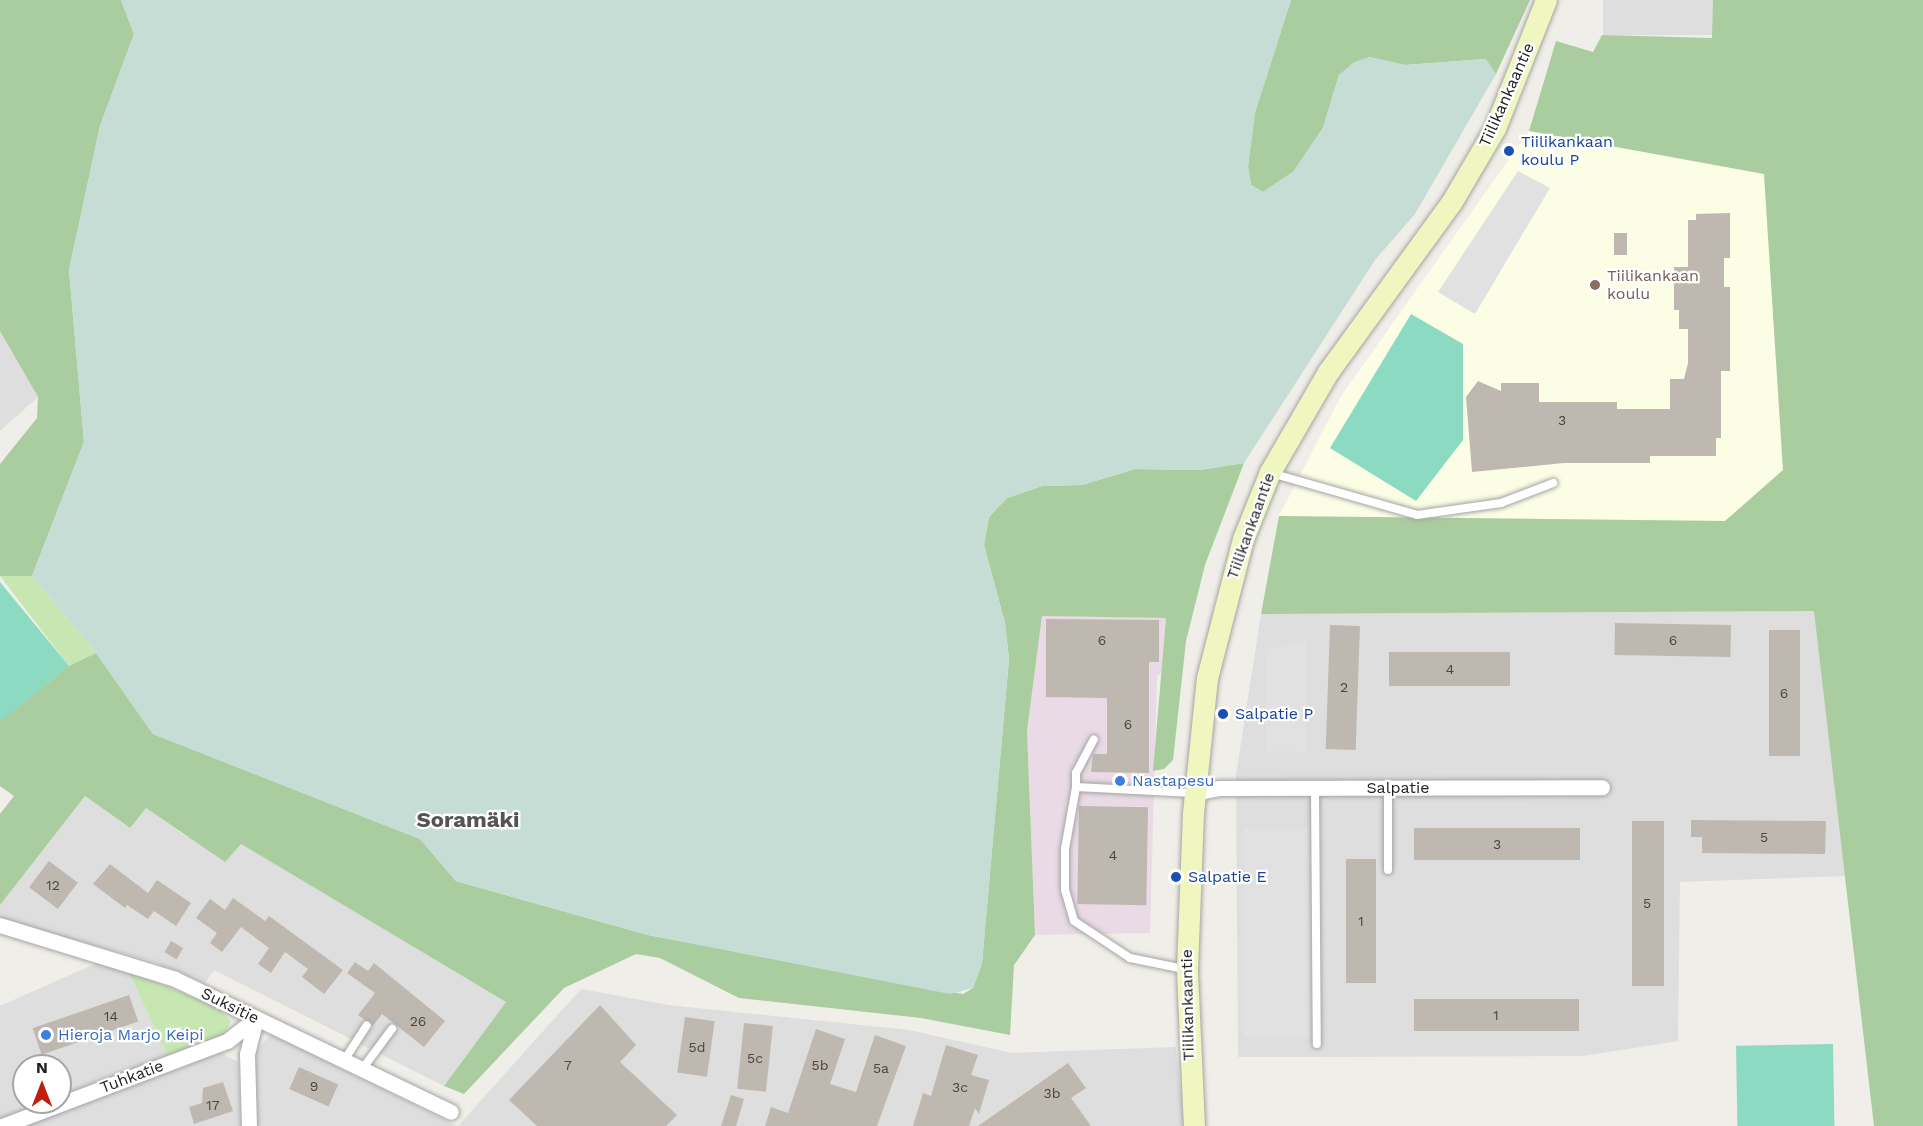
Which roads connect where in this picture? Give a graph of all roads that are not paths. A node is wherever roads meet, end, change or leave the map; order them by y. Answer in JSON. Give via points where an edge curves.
{"nodes":[{"id":1,"x":1546,"y":0,"type":"edge"},
{"id":2,"x":1270,"y":472,"type":"junction"},
{"id":3,"x":1553,"y":483,"type":"dead end"},
{"id":4,"x":1094,"y":740,"type":"dead end"},
{"id":5,"x":1076,"y":787,"type":"junction"},
{"id":6,"x":1315,"y":788,"type":"junction"},
{"id":7,"x":1388,"y":788,"type":"junction"},
{"id":8,"x":1602,"y":788,"type":"dead end"},
{"id":9,"x":1194,"y":793,"type":"junction"},
{"id":10,"x":1388,"y":870,"type":"dead end"},
{"id":11,"x":0,"y":926,"type":"edge"},
{"id":12,"x":1187,"y":969,"type":"junction"},
{"id":13,"x":256,"y":1018,"type":"junction"},
{"id":14,"x":367,"y":1025,"type":"dead end"},
{"id":15,"x":392,"y":1029,"type":"dead end"},
{"id":16,"x":1317,"y":1044,"type":"dead end"},
{"id":17,"x":345,"y":1059,"type":"junction"},
{"id":18,"x":363,"y":1068,"type":"junction"},
{"id":19,"x":451,"y":1112,"type":"dead end"},
{"id":20,"x":2,"y":1126,"type":"edge"},
{"id":21,"x":249,"y":1126,"type":"edge"},
{"id":22,"x":1194,"y":1126,"type":"edge"}],
"edges":[{"from":1,"to":2,"type":"street","name":"Tiilikankaantie","via":[[1495,128],[1328,372]]},
{"from":2,"to":3,"type":"lane","via":[[1417,515],[1501,503]]},
{"from":2,"to":9,"type":"street","name":"Tiilikankaantie","via":[[1243,539],[1216,633]]},
{"from":4,"to":5,"type":"lane","via":[[1076,773]]},
{"from":5,"to":9,"type":"lane"},
{"from":5,"to":12,"type":"lane","via":[[1065,849],[1065,890],[1074,921],[1130,958]]},
{"from":6,"to":7,"type":"street","name":"Salpatie"},
{"from":6,"to":9,"type":"street","name":"Salpatie"},
{"from":6,"to":16,"type":"lane"},
{"from":7,"to":8,"type":"street","name":"Salpatie"},
{"from":7,"to":10,"type":"lane"},
{"from":9,"to":12,"type":"street","name":"Tiilikankaantie"},
{"from":11,"to":13,"type":"street","name":"Suksitie","via":[[154,971]]},
{"from":12,"to":22,"type":"street","name":"Tiilikankaantie"},
{"from":13,"to":17,"type":"street","name":"Suksitie"},
{"from":13,"to":20,"type":"street","name":"Tuhkatie","via":[[227,1041]]},
{"from":13,"to":21,"type":"street","via":[[247,1054]]},
{"from":14,"to":17,"type":"lane"},
{"from":15,"to":18,"type":"lane"},
{"from":17,"to":18,"type":"street","name":"Suksitie"},
{"from":18,"to":19,"type":"street","name":"Suksitie"}]}
